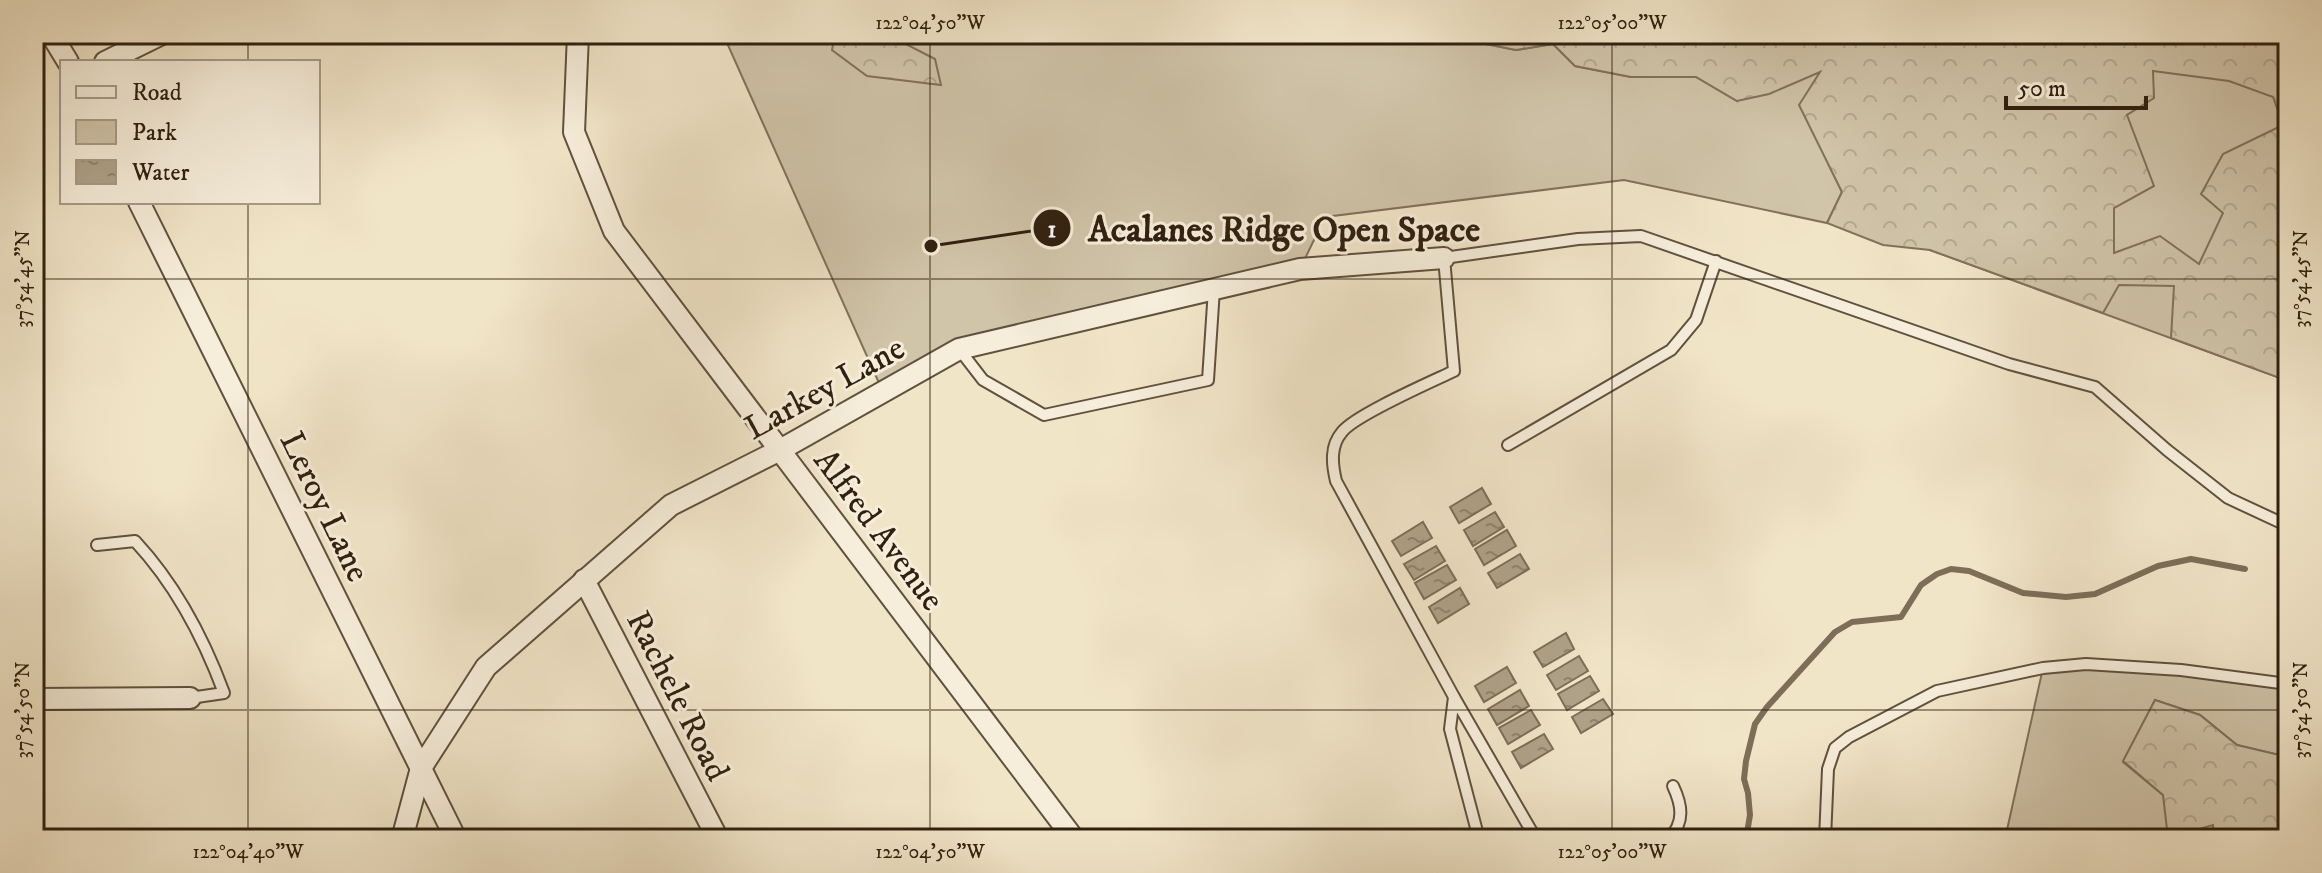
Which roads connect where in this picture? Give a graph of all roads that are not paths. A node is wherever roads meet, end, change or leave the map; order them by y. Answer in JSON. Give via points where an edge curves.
{"nodes":[{"id":1,"x":51,"y":34,"type":"edge"},
{"id":2,"x":162,"y":34,"type":"edge"},
{"id":3,"x":578,"y":34,"type":"edge"},
{"id":4,"x":67,"y":60,"type":"edge"},
{"id":5,"x":109,"y":60,"type":"edge"},
{"id":6,"x":140,"y":204,"type":"edge"},
{"id":7,"x":1444,"y":258,"type":"junction"},
{"id":8,"x":1716,"y":261,"type":"junction"},
{"id":9,"x":1214,"y":289,"type":"junction"},
{"id":10,"x":959,"y":349,"type":"junction"},
{"id":11,"x":1508,"y":445,"type":"dead end"},
{"id":12,"x":780,"y":450,"type":"junction"},
{"id":13,"x":2288,"y":526,"type":"edge"},
{"id":14,"x":97,"y":545,"type":"dead end"},
{"id":15,"x":584,"y":580,"type":"junction"},
{"id":16,"x":2288,"y":684,"type":"edge"},
{"id":17,"x":1454,"y":697,"type":"junction"},
{"id":18,"x":190,"y":698,"type":"joint"},
{"id":19,"x":34,"y":699,"type":"edge"},
{"id":20,"x":421,"y":768,"type":"junction"},
{"id":21,"x":1673,"y":786,"type":"dead end"},
{"id":22,"x":402,"y":839,"type":"edge"},
{"id":23,"x":456,"y":839,"type":"edge"},
{"id":24,"x":718,"y":839,"type":"edge"},
{"id":25,"x":1074,"y":839,"type":"edge"},
{"id":26,"x":1479,"y":839,"type":"edge"},
{"id":27,"x":1536,"y":839,"type":"edge"},
{"id":28,"x":1669,"y":839,"type":"edge"},
{"id":29,"x":1825,"y":839,"type":"edge"}],
"edges":[{"from":1,"to":4,"type":"street"},
{"from":2,"to":5,"type":"street"},
{"from":3,"to":12,"type":"street","name":"Alfred Avenue","via":[[574,132],[614,231]]},
{"from":6,"to":20,"type":"street","name":"Leroy Lane"},
{"from":7,"to":8,"type":"lane","via":[[1578,239],[1641,236]]},
{"from":7,"to":9,"type":"street","name":"Larkey Lane","via":[[1300,269]]},
{"from":7,"to":17,"type":"lane","via":[[1454,371],[1342,431],[1331,463]]},
{"from":8,"to":11,"type":"lane","via":[[1696,320],[1671,350]]},
{"from":8,"to":13,"type":"lane","via":[[2009,364],[2095,387],[2228,498]]},
{"from":9,"to":10,"type":"street","name":"Larkey Lane"},
{"from":9,"to":10,"type":"lane","via":[[1208,380],[1044,415],[983,380]]},
{"from":10,"to":12,"type":"street","name":"Larkey Lane"},
{"from":12,"to":15,"type":"street","name":"Larkey Lane","via":[[671,505]]},
{"from":12,"to":25,"type":"street","name":"Alfred Avenue"},
{"from":14,"to":18,"type":"lane","via":[[135,541],[153,560],[199,634],[224,693]]},
{"from":15,"to":20,"type":"street","name":"Larkey Lane","via":[[486,667]]},
{"from":15,"to":24,"type":"street","name":"Rachele Road"},
{"from":16,"to":29,"type":"lane","via":[[2086,664],[1937,691],[1835,748],[1828,769]]},
{"from":17,"to":26,"type":"lane","via":[[1450,729]]},
{"from":17,"to":27,"type":"lane"},
{"from":18,"to":19,"type":"street"},
{"from":20,"to":22,"type":"street","name":"Larkey Lane"},
{"from":20,"to":23,"type":"street","name":"Leroy Lane"},
{"from":21,"to":28,"type":"lane","via":[[1681,821]]}]}
